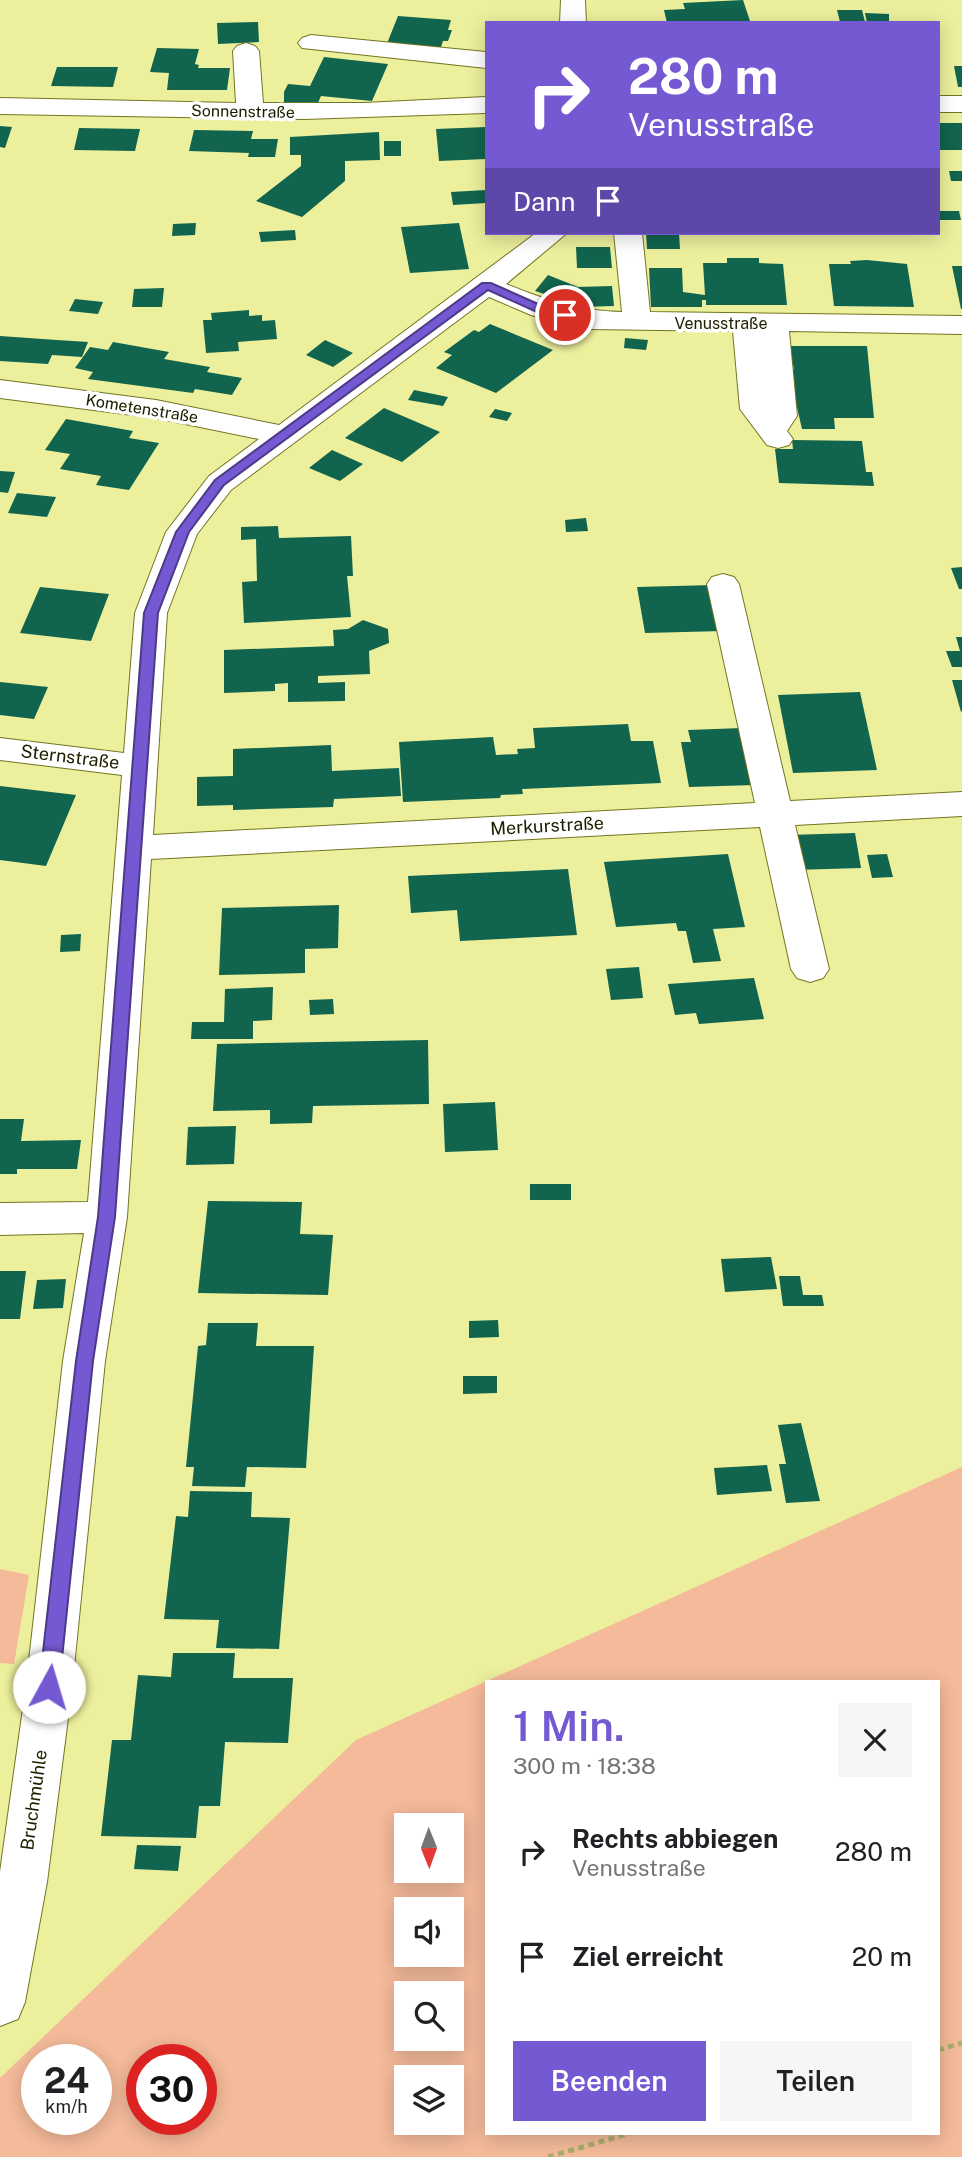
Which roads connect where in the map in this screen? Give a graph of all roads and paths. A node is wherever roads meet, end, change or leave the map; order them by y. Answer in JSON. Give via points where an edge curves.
{"nodes":[{"id":1,"x":573,"y":0,"type":"edge"},
{"id":2,"x":573,"y":21,"type":"edge"},
{"id":3,"x":312,"y":43,"type":"dead end"},
{"id":4,"x":246,"y":51,"type":"dead end"},
{"id":5,"x":485,"y":60,"type":"edge"},
{"id":6,"x":940,"y":104,"type":"edge"},
{"id":7,"x":962,"y":104,"type":"edge"},
{"id":8,"x":485,"y":105,"type":"edge"},
{"id":9,"x":0,"y":106,"type":"edge"},
{"id":10,"x":250,"y":111,"type":"junction"},
{"id":11,"x":550,"y":235,"type":"edge"},
{"id":12,"x":628,"y":235,"type":"edge"},
{"id":13,"x":486,"y":286,"type":"junction"},
{"id":14,"x":637,"y":322,"type":"junction"},
{"id":15,"x":760,"y":323,"type":"junction"},
{"id":16,"x":962,"y":324,"type":"edge"},
{"id":17,"x":0,"y":389,"type":"edge"},
{"id":18,"x":781,"y":428,"type":"dead end"},
{"id":19,"x":282,"y":435,"type":"junction"},
{"id":20,"x":723,"y":584,"type":"dead end"},
{"id":21,"x":0,"y":749,"type":"edge"},
{"id":22,"x":139,"y":766,"type":"junction"},
{"id":23,"x":962,"y":804,"type":"edge"},
{"id":24,"x":774,"y":814,"type":"junction"},
{"id":25,"x":133,"y":848,"type":"junction"},
{"id":26,"x":810,"y":969,"type":"dead end"},
{"id":27,"x":107,"y":1217,"type":"junction"},
{"id":28,"x":0,"y":1219,"type":"edge"},
{"id":29,"x":0,"y":2002,"type":"edge"},
{"id":30,"x":962,"y":2043,"type":"edge"},
{"id":31,"x":940,"y":2049,"type":"edge"},
{"id":32,"x":624,"y":2135,"type":"edge"},
{"id":33,"x":548,"y":2157,"type":"edge"}],
"edges":[{"from":1,"to":2,"type":"street"},
{"from":3,"to":5,"type":"street"},
{"from":4,"to":10,"type":"street"},
{"from":6,"to":7,"type":"street"},
{"from":8,"to":10,"type":"street","name":"Sonnenstraße"},
{"from":9,"to":10,"type":"street","name":"Sonnenstraße"},
{"from":11,"to":13,"type":"street","name":"Bruchmühle"},
{"from":12,"to":14,"type":"street"},
{"from":13,"to":14,"type":"street","name":"Venusstraße","via":[[541,309],[589,320]]},
{"from":13,"to":19,"type":"street","name":"Bruchmühle"},
{"from":14,"to":15,"type":"street","name":"Venusstraße"},
{"from":15,"to":16,"type":"street","name":"Venusstraße"},
{"from":15,"to":18,"type":"street","via":[[755,409]]},
{"from":17,"to":19,"type":"street","name":"Kometenstraße","via":[[156,409]]},
{"from":19,"to":22,"type":"street","name":"Bruchmühle","via":[[220,483],[182,532],[151,613]]},
{"from":20,"to":24,"type":"street"},
{"from":21,"to":22,"type":"street","name":"Sternstraße"},
{"from":22,"to":25,"type":"street","name":"Bruchmühle"},
{"from":23,"to":24,"type":"street","name":"Merkurstraße"},
{"from":24,"to":25,"type":"street","name":"Merkurstraße"},
{"from":24,"to":26,"type":"street"},
{"from":25,"to":27,"type":"street","name":"Bruchmühle"},
{"from":27,"to":28,"type":"street"},
{"from":27,"to":29,"type":"street","name":"Bruchmühle","via":[[84,1361],[23,1882]]},
{"from":30,"to":31,"type":"path"},
{"from":32,"to":33,"type":"path"}]}
